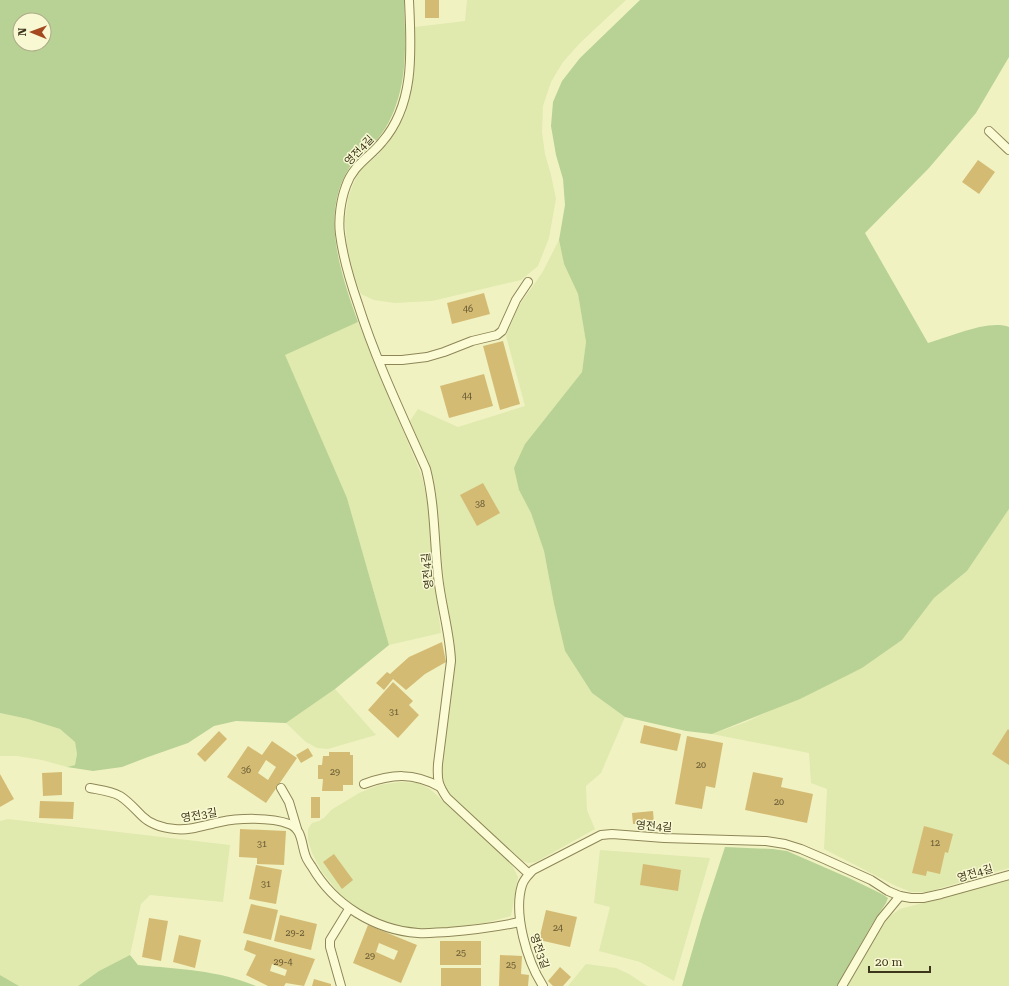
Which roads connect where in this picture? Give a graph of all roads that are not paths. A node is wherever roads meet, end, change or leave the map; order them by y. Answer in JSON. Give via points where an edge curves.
{"nodes":[{"id":1,"x":409,"y":0,"type":"edge"},
{"id":2,"x":989,"y":131,"type":"dead end"},
{"id":3,"x":1009,"y":150,"type":"edge"},
{"id":4,"x":528,"y":282,"type":"dead end"},
{"id":5,"x":379,"y":360,"type":"junction"},
{"id":6,"x":364,"y":784,"type":"dead end"},
{"id":7,"x":440,"y":787,"type":"junction"},
{"id":8,"x":90,"y":788,"type":"dead end"},
{"id":9,"x":281,"y":788,"type":"dead end"},
{"id":10,"x":297,"y":829,"type":"junction"},
{"id":11,"x":529,"y":874,"type":"junction"},
{"id":12,"x":1009,"y":875,"type":"edge"},
{"id":13,"x":900,"y":896,"type":"junction"},
{"id":14,"x":349,"y":909,"type":"junction"},
{"id":15,"x":520,"y":922,"type":"junction"},
{"id":16,"x":341,"y":986,"type":"edge"},
{"id":17,"x":543,"y":986,"type":"edge"},
{"id":18,"x":842,"y":986,"type":"edge"}],
"edges":[{"from":1,"to":5,"type":"lane","name":"영전4길","via":[[411,47],[406,96],[392,130],[351,173],[345,186],[341,208],[340,232],[349,278],[368,336]]},
{"from":2,"to":3,"type":"lane"},
{"from":4,"to":5,"type":"lane","via":[[516,300],[502,331],[497,335],[427,357]]},
{"from":5,"to":7,"type":"lane","name":"영전4길","via":[[426,469],[430,487],[438,577],[451,661],[438,764]]},
{"from":6,"to":7,"type":"lane","via":[[391,776],[405,775],[420,778]]},
{"from":7,"to":11,"type":"lane","via":[[448,798]]},
{"from":8,"to":10,"type":"lane","name":"영전3길","via":[[120,796],[143,818],[159,826],[176,830],[238,819],[276,820]]},
{"from":9,"to":10,"type":"lane","name":"영전3길","via":[[289,802]]},
{"from":10,"to":14,"type":"lane","name":"영전3길","via":[[306,856],[317,877]]},
{"from":11,"to":13,"type":"lane","name":"영전4길","via":[[601,835],[766,841],[801,849],[871,880]]},
{"from":11,"to":15,"type":"lane","name":"영전3길","via":[[522,884],[519,899]]},
{"from":12,"to":13,"type":"lane","name":"영전4길","via":[[923,898]]},
{"from":13,"to":18,"type":"lane","via":[[881,919]]},
{"from":14,"to":15,"type":"lane","name":"영전3길","via":[[386,927],[419,933],[470,930]]},
{"from":14,"to":16,"type":"lane","via":[[330,940],[331,954]]},
{"from":15,"to":17,"type":"lane","name":"영전3길","via":[[534,968]]}]}
